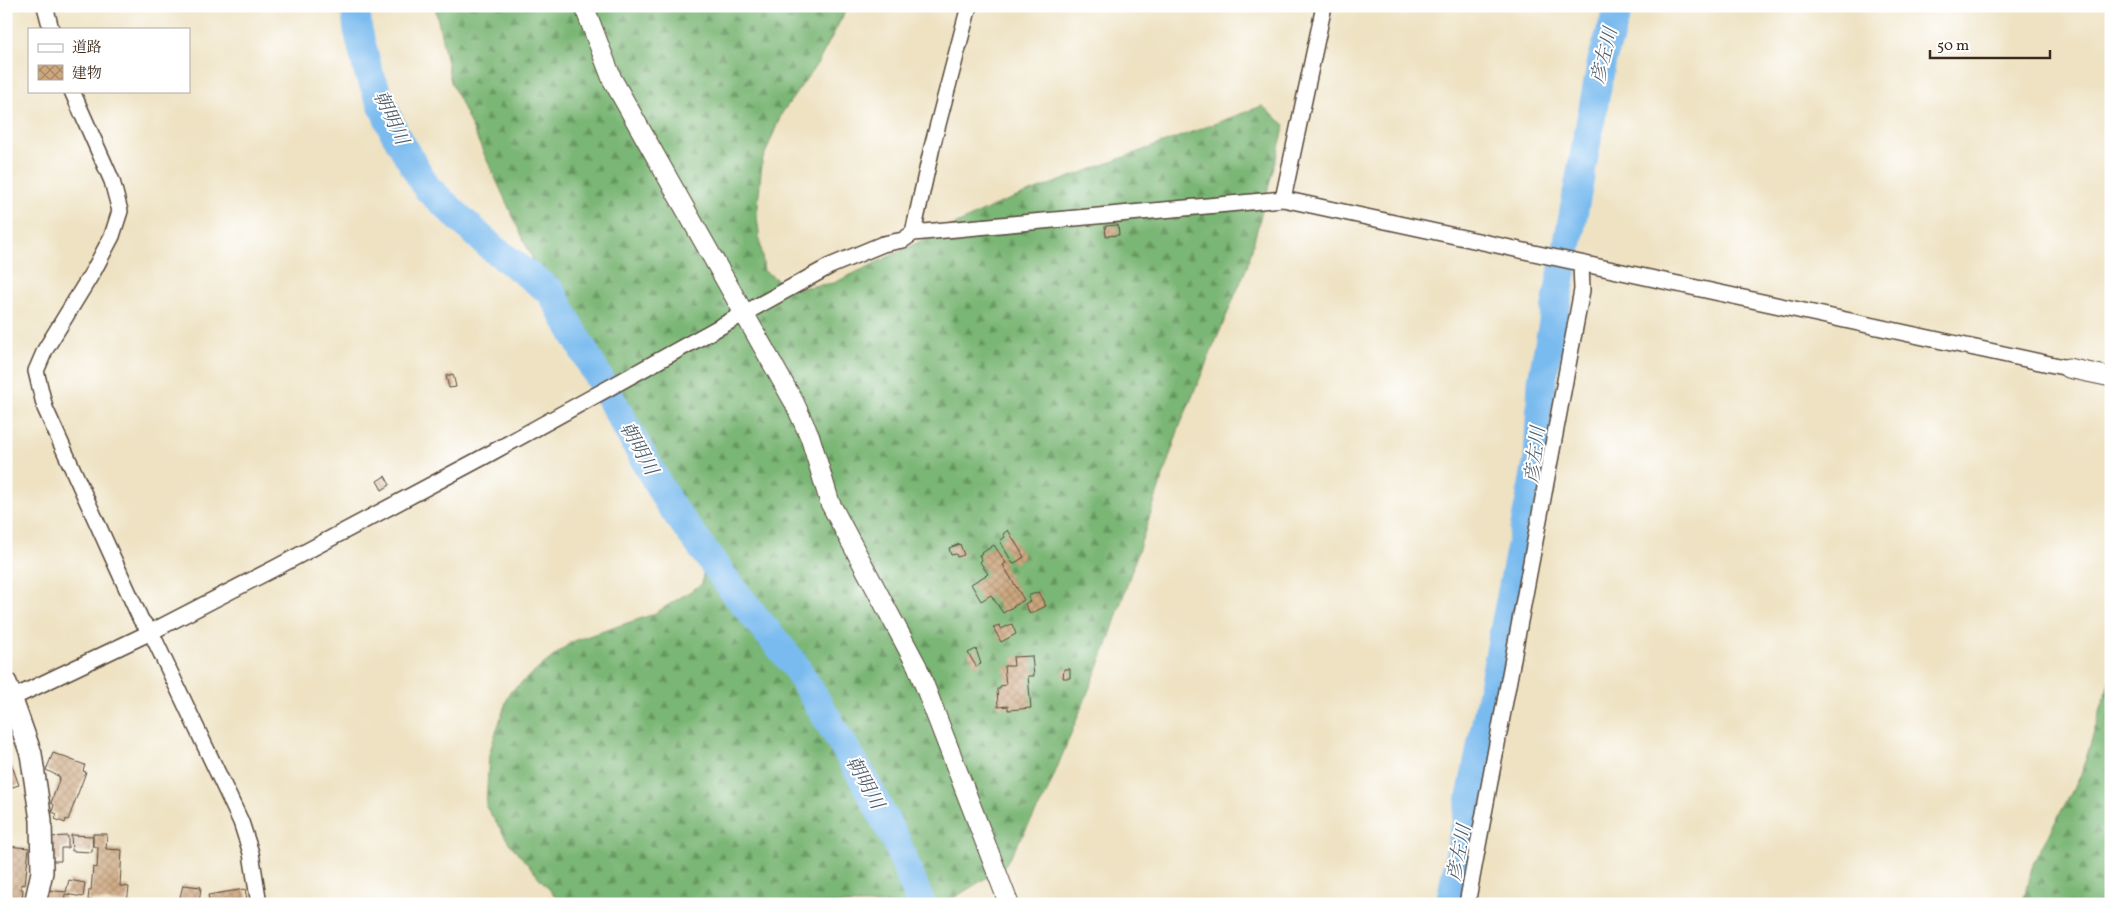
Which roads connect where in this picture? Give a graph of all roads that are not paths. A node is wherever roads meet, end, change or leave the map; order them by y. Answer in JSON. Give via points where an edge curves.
{"nodes":[{"id":1,"x":45,"y":6,"type":"edge"},
{"id":2,"x":584,"y":6,"type":"edge"},
{"id":3,"x":969,"y":6,"type":"edge"},
{"id":4,"x":1324,"y":6,"type":"edge"},
{"id":5,"x":51,"y":28,"type":"edge"},
{"id":6,"x":72,"y":92,"type":"edge"},
{"id":7,"x":1282,"y":199,"type":"junction"},
{"id":8,"x":913,"y":233,"type":"junction"},
{"id":9,"x":1579,"y":263,"type":"junction"},
{"id":10,"x":742,"y":313,"type":"junction"},
{"id":11,"x":2068,"y":368,"type":"joint"},
{"id":12,"x":2111,"y":377,"type":"edge"},
{"id":13,"x":151,"y":632,"type":"junction"},
{"id":14,"x":9,"y":695,"type":"edge"},
{"id":15,"x":35,"y":904,"type":"edge"},
{"id":16,"x":259,"y":904,"type":"edge"},
{"id":17,"x":1009,"y":904,"type":"edge"},
{"id":18,"x":1467,"y":904,"type":"edge"}],
"edges":[{"from":1,"to":5,"type":"street"},
{"from":2,"to":10,"type":"street","via":[[612,79]]},
{"from":3,"to":8,"type":"street"},
{"from":4,"to":7,"type":"street"},
{"from":6,"to":13,"type":"street","via":[[112,181],[120,211],[112,236],[44,350],[36,371],[45,408],[141,620]]},
{"from":7,"to":8,"type":"street"},
{"from":7,"to":9,"type":"street"},
{"from":8,"to":10,"type":"street","via":[[903,240],[850,257]]},
{"from":9,"to":11,"type":"street"},
{"from":9,"to":18,"type":"street","via":[[1582,290]]},
{"from":10,"to":13,"type":"street","via":[[491,453]]},
{"from":10,"to":17,"type":"street","via":[[794,402],[810,437],[830,503],[917,666]]},
{"from":11,"to":12,"type":"street"},
{"from":13,"to":14,"type":"street"},
{"from":13,"to":16,"type":"street","via":[[241,822],[251,853]]},
{"from":14,"to":15,"type":"main road","via":[[30,754],[41,820],[42,872]]}]}
